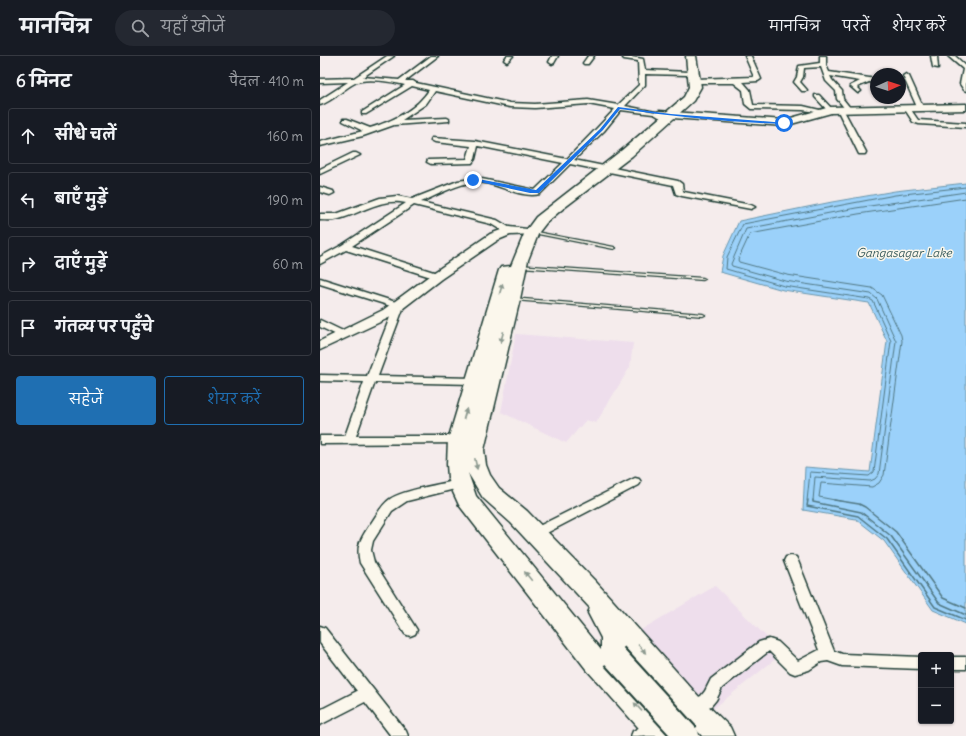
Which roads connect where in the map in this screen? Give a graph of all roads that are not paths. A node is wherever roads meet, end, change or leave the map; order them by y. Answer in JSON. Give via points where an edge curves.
{"nodes":[{"id":1,"x":391,"y":56,"type":"edge"},
{"id":2,"x":435,"y":56,"type":"edge"},
{"id":3,"x":441,"y":56,"type":"edge"},
{"id":4,"x":591,"y":56,"type":"edge"},
{"id":5,"x":683,"y":56,"type":"edge"},
{"id":6,"x":691,"y":56,"type":"edge"},
{"id":7,"x":748,"y":56,"type":"edge"},
{"id":8,"x":823,"y":56,"type":"edge"},
{"id":9,"x":934,"y":56,"type":"edge"},
{"id":10,"x":951,"y":56,"type":"edge"},
{"id":11,"x":626,"y":58,"type":"dead end"},
{"id":12,"x":586,"y":63,"type":"dead end"},
{"id":13,"x":823,"y":65,"type":"junction"},
{"id":14,"x":936,"y":66,"type":"dead end"},
{"id":15,"x":643,"y":72,"type":"junction"},
{"id":16,"x":827,"y":74,"type":"junction"},
{"id":17,"x":906,"y":76,"type":"dead end"},
{"id":18,"x":691,"y":77,"type":"junction"},
{"id":19,"x":357,"y":79,"type":"junction"},
{"id":20,"x":330,"y":80,"type":"junction"},
{"id":21,"x":870,"y":80,"type":"edge"},
{"id":22,"x":320,"y":81,"type":"edge"},
{"id":23,"x":401,"y":81,"type":"junction"},
{"id":24,"x":735,"y":81,"type":"junction"},
{"id":25,"x":870,"y":81,"type":"edge"},
{"id":26,"x":413,"y":83,"type":"junction"},
{"id":27,"x":434,"y":88,"type":"junction"},
{"id":28,"x":906,"y":88,"type":"edge"},
{"id":29,"x":320,"y":89,"type":"edge"},
{"id":30,"x":966,"y":89,"type":"edge"},
{"id":31,"x":804,"y":90,"type":"dead end"},
{"id":32,"x":912,"y":90,"type":"junction"},
{"id":33,"x":858,"y":91,"type":"dead end"},
{"id":34,"x":817,"y":96,"type":"dead end"},
{"id":35,"x":320,"y":103,"type":"edge"},
{"id":36,"x":966,"y":107,"type":"edge"},
{"id":37,"x":619,"y":108,"type":"junction"},
{"id":38,"x":907,"y":108,"type":"junction"},
{"id":39,"x":920,"y":108,"type":"junction"},
{"id":40,"x":835,"y":110,"type":"junction"},
{"id":41,"x":364,"y":113,"type":"dead end"},
{"id":42,"x":665,"y":115,"type":"junction"},
{"id":43,"x":345,"y":120,"type":"dead end"},
{"id":44,"x":447,"y":120,"type":"dead end"},
{"id":45,"x":393,"y":123,"type":"junction"},
{"id":46,"x":966,"y":125,"type":"edge"},
{"id":47,"x":370,"y":131,"type":"junction"},
{"id":48,"x":435,"y":140,"type":"dead end"},
{"id":49,"x":475,"y":143,"type":"junction"},
{"id":50,"x":320,"y":144,"type":"edge"},
{"id":51,"x":862,"y":152,"type":"dead end"},
{"id":52,"x":356,"y":155,"type":"dead end"},
{"id":53,"x":431,"y":162,"type":"dead end"},
{"id":54,"x":570,"y":162,"type":"junction"},
{"id":55,"x":600,"y":168,"type":"junction"},
{"id":56,"x":320,"y":172,"type":"edge"},
{"id":57,"x":320,"y":190,"type":"edge"},
{"id":58,"x":330,"y":193,"type":"dead end"},
{"id":59,"x":413,"y":202,"type":"junction"},
{"id":60,"x":751,"y":207,"type":"dead end"},
{"id":61,"x":320,"y":218,"type":"edge"},
{"id":62,"x":521,"y":232,"type":"junction"},
{"id":63,"x":345,"y":247,"type":"junction"},
{"id":64,"x":614,"y":248,"type":"dead end"},
{"id":65,"x":320,"y":260,"type":"edge"},
{"id":66,"x":519,"y":266,"type":"junction"},
{"id":67,"x":437,"y":276,"type":"junction"},
{"id":68,"x":703,"y":279,"type":"dead end"},
{"id":69,"x":320,"y":281,"type":"edge"},
{"id":70,"x":512,"y":299,"type":"junction"},
{"id":71,"x":399,"y":306,"type":"junction"},
{"id":72,"x":703,"y":315,"type":"dead end"},
{"id":73,"x":320,"y":323,"type":"edge"},
{"id":74,"x":343,"y":335,"type":"junction"},
{"id":75,"x":320,"y":346,"type":"edge"},
{"id":76,"x":320,"y":378,"type":"edge"},
{"id":77,"x":371,"y":379,"type":"junction"},
{"id":78,"x":474,"y":381,"type":"junction"},
{"id":79,"x":320,"y":440,"type":"edge"},
{"id":80,"x":349,"y":440,"type":"junction"},
{"id":81,"x":458,"y":440,"type":"junction"},
{"id":82,"x":476,"y":440,"type":"junction"},
{"id":83,"x":635,"y":482,"type":"dead end"},
{"id":84,"x":459,"y":484,"type":"junction"},
{"id":85,"x":534,"y":534,"type":"junction"},
{"id":86,"x":791,"y":561,"type":"dead end"},
{"id":87,"x":588,"y":588,"type":"junction"},
{"id":88,"x":552,"y":606,"type":"junction"},
{"id":89,"x":410,"y":630,"type":"dead end"},
{"id":90,"x":320,"y":632,"type":"edge"},
{"id":91,"x":614,"y":656,"type":"junction"},
{"id":92,"x":828,"y":656,"type":"junction"},
{"id":93,"x":918,"y":663,"type":"edge"},
{"id":94,"x":954,"y":663,"type":"edge"},
{"id":95,"x":966,"y":663,"type":"edge"},
{"id":96,"x":366,"y":694,"type":"junction"},
{"id":97,"x":692,"y":707,"type":"junction"},
{"id":98,"x":320,"y":718,"type":"edge"},
{"id":99,"x":653,"y":733,"type":"edge"},
{"id":100,"x":400,"y":736,"type":"edge"},
{"id":101,"x":687,"y":736,"type":"edge"},
{"id":102,"x":720,"y":736,"type":"edge"}],
"edges":[{"from":1,"to":19,"type":"street"},
{"from":2,"to":3,"type":"street"},
{"from":2,"to":23,"type":"street"},
{"from":4,"to":12,"type":"street"},
{"from":5,"to":18,"type":"highway"},
{"from":6,"to":18,"type":"highway"},
{"from":7,"to":24,"type":"street","via":[[758,78]]},
{"from":8,"to":13,"type":"street"},
{"from":9,"to":14,"type":"street"},
{"from":10,"to":30,"type":"street","via":[[966,69],[963,84]]},
{"from":11,"to":15,"type":"street","via":[[641,60]]},
{"from":13,"to":16,"type":"street"},
{"from":13,"to":31,"type":"street","via":[[801,67],[797,82]]},
{"from":15,"to":18,"type":"street"},
{"from":15,"to":37,"type":"street","via":[[642,85]]},
{"from":16,"to":21,"type":"street"},
{"from":16,"to":40,"type":"street","via":[[829,81],[839,91],[840,99]]},
{"from":17,"to":32,"type":"street"},
{"from":18,"to":24,"type":"street"},
{"from":18,"to":42,"type":"highway","via":[[685,90]]},
{"from":19,"to":20,"type":"street"},
{"from":19,"to":23,"type":"street"},
{"from":19,"to":35,"type":"street"},
{"from":20,"to":22,"type":"street"},
{"from":20,"to":29,"type":"street"},
{"from":23,"to":26,"type":"street"},
{"from":24,"to":40,"type":"street","via":[[744,85],[751,107]]},
{"from":25,"to":33,"type":"street","via":[[853,86]]},
{"from":26,"to":27,"type":"street"},
{"from":26,"to":41,"type":"street"},
{"from":27,"to":37,"type":"street","via":[[510,105],[535,106],[580,102]]},
{"from":27,"to":45,"type":"street","via":[[424,102]]},
{"from":28,"to":32,"type":"street"},
{"from":32,"to":39,"type":"street"},
{"from":34,"to":40,"type":"street"},
{"from":36,"to":39,"type":"street"},
{"from":37,"to":42,"type":"street"},
{"from":37,"to":54,"type":"street"},
{"from":38,"to":39,"type":"street"},
{"from":38,"to":40,"type":"street"},
{"from":38,"to":46,"type":"street","via":[[915,121],[921,124]]},
{"from":40,"to":42,"type":"street","via":[[784,123]]},
{"from":40,"to":51,"type":"street"},
{"from":42,"to":55,"type":"highway"},
{"from":43,"to":47,"type":"street"},
{"from":44,"to":45,"type":"street"},
{"from":45,"to":47,"type":"street"},
{"from":47,"to":50,"type":"street"},
{"from":48,"to":49,"type":"street"},
{"from":49,"to":53,"type":"street","via":[[472,159],[469,161]]},
{"from":49,"to":54,"type":"street"},
{"from":52,"to":56,"type":"street"},
{"from":54,"to":55,"type":"street"},
{"from":54,"to":59,"type":"street","via":[[537,192],[473,180]]},
{"from":55,"to":60,"type":"street","via":[[675,183],[682,194]]},
{"from":55,"to":62,"type":"highway","via":[[537,212]]},
{"from":57,"to":58,"type":"street"},
{"from":59,"to":61,"type":"street","via":[[397,198],[385,199],[337,217]]},
{"from":59,"to":62,"type":"street","via":[[494,222]]},
{"from":59,"to":63,"type":"street"},
{"from":62,"to":64,"type":"lane"},
{"from":62,"to":66,"type":"highway","via":[[526,246]]},
{"from":62,"to":67,"type":"street","via":[[494,237]]},
{"from":78,"to":62,"type":"highway","one_way":true,"via":[[510,259]]},
{"from":63,"to":65,"type":"street"},
{"from":63,"to":67,"type":"street"},
{"from":66,"to":68,"type":"lane"},
{"from":66,"to":70,"type":"highway"},
{"from":67,"to":71,"type":"street"},
{"from":69,"to":71,"type":"street"},
{"from":70,"to":72,"type":"lane"},
{"from":70,"to":82,"type":"highway","one_way":true},
{"from":71,"to":74,"type":"street"},
{"from":71,"to":77,"type":"street"},
{"from":73,"to":74,"type":"street"},
{"from":74,"to":75,"type":"street"},
{"from":76,"to":77,"type":"street"},
{"from":77,"to":78,"type":"street"},
{"from":77,"to":80,"type":"street"},
{"from":81,"to":78,"type":"highway","one_way":true},
{"from":79,"to":80,"type":"street"},
{"from":80,"to":81,"type":"street"},
{"from":81,"to":82,"type":"street"},
{"from":81,"to":84,"type":"highway","via":[[456,460]]},
{"from":82,"to":85,"type":"highway","one_way":true,"via":[[474,450],[480,476],[491,493]]},
{"from":83,"to":85,"type":"street"},
{"from":88,"to":84,"type":"highway","one_way":true,"via":[[467,500]]},
{"from":84,"to":89,"type":"street","via":[[395,502],[388,508],[367,540],[364,550],[367,563]]},
{"from":85,"to":87,"type":"highway"},
{"from":86,"to":92,"type":"street"},
{"from":87,"to":91,"type":"highway","via":[[614,638]]},
{"from":87,"to":97,"type":"highway","one_way":true},
{"from":88,"to":91,"type":"highway","via":[[599,647]]},
{"from":99,"to":88,"type":"highway","one_way":true},
{"from":90,"to":96,"type":"street"},
{"from":91,"to":101,"type":"highway","bridge":true},
{"from":92,"to":93,"type":"street","via":[[842,660]]},
{"from":92,"to":97,"type":"street","via":[[821,655],[795,668],[773,646],[764,646],[716,684],[706,701]]},
{"from":94,"to":95,"type":"street"},
{"from":96,"to":98,"type":"street"},
{"from":96,"to":100,"type":"street"},
{"from":97,"to":99,"type":"street"},
{"from":97,"to":102,"type":"highway"}]}
